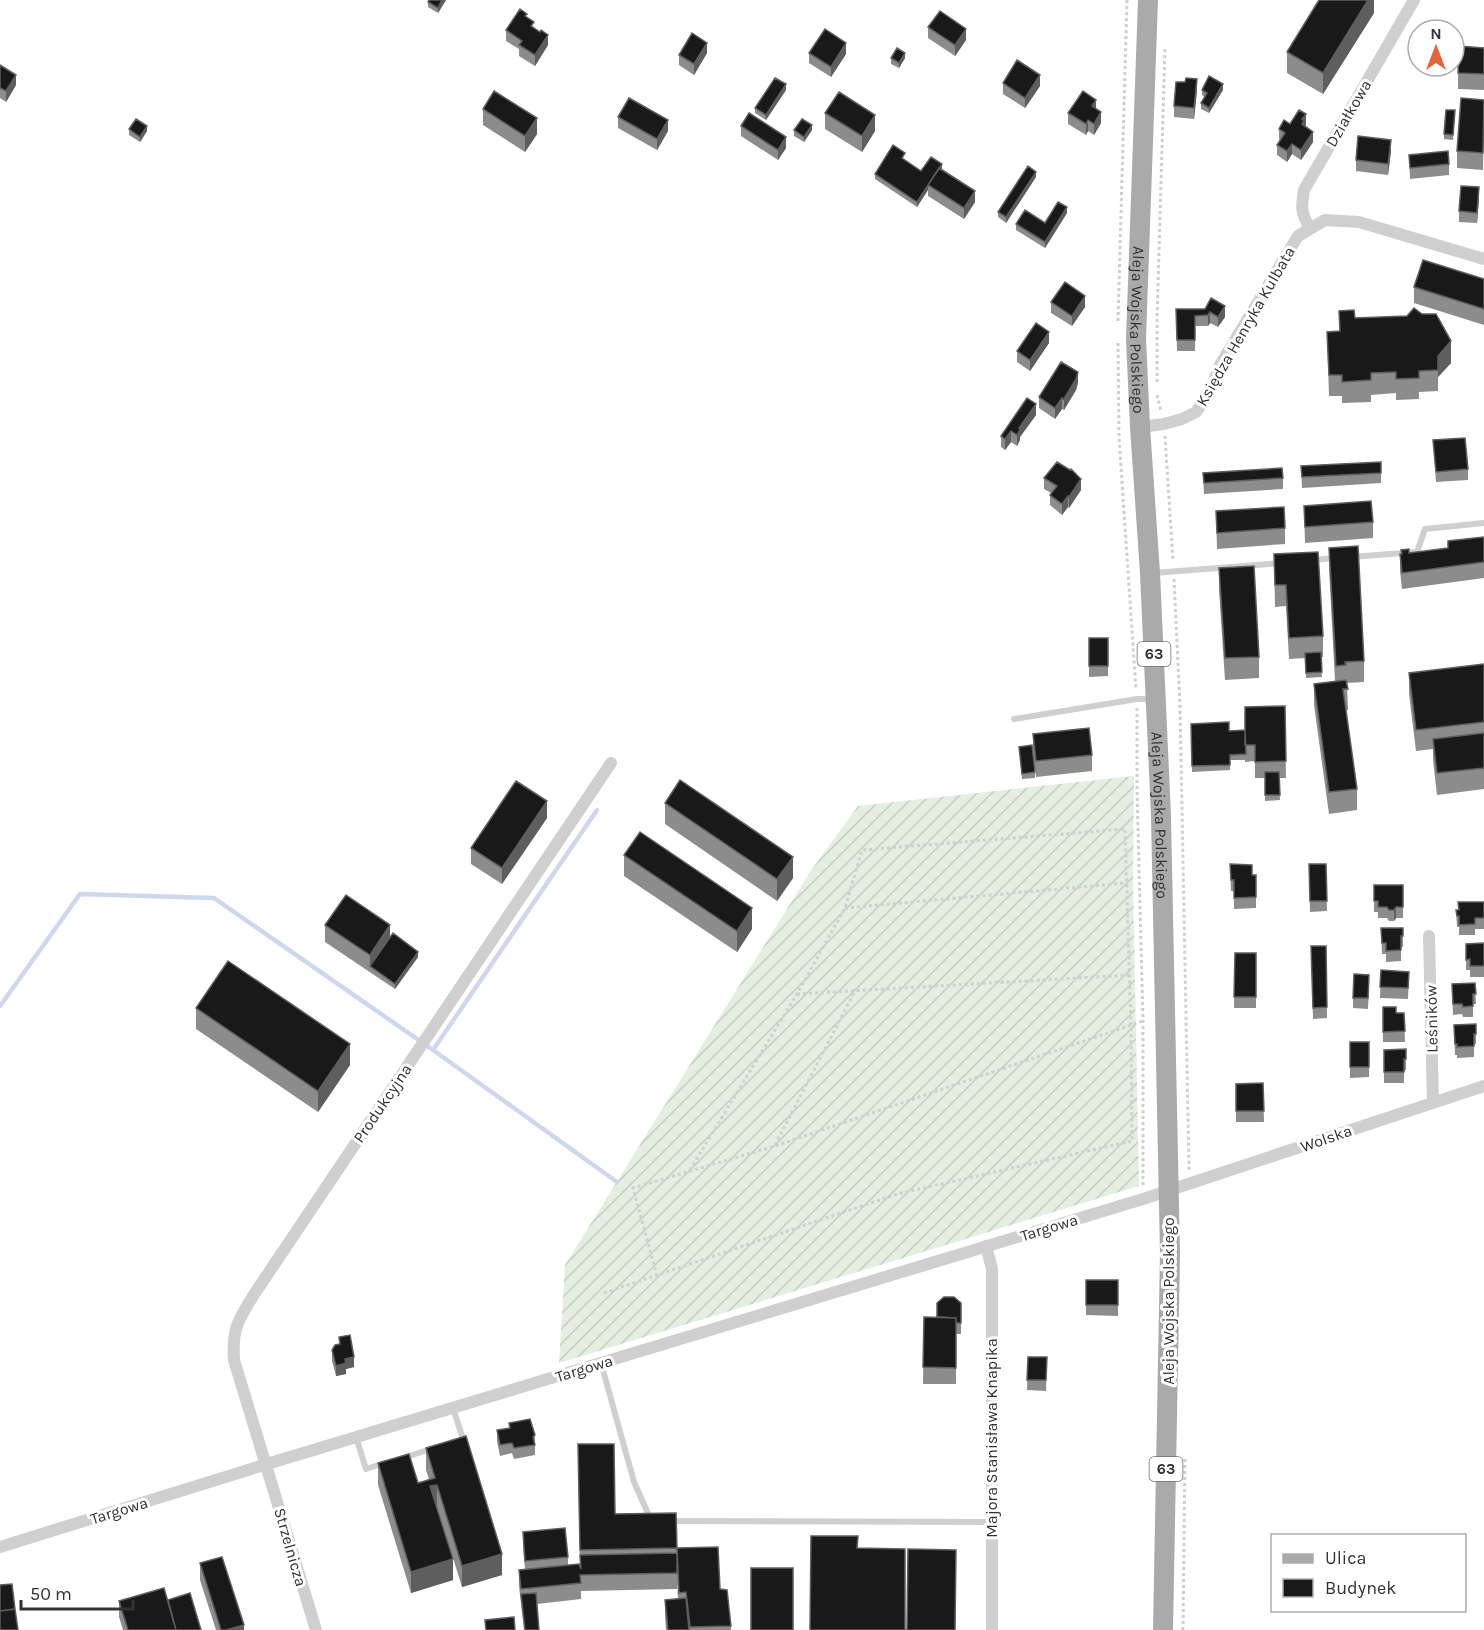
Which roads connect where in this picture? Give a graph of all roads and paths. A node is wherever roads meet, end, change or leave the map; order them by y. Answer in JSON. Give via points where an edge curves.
{"nodes":[{"id":1,"x":1127,"y":0,"type":"edge"},
{"id":2,"x":1148,"y":0,"type":"edge"},
{"id":3,"x":1414,"y":0,"type":"edge"},
{"id":4,"x":1310,"y":229,"type":"junction"},
{"id":5,"x":1484,"y":259,"type":"edge"},
{"id":6,"x":1118,"y":326,"type":"dead end"},
{"id":7,"x":1118,"y":338,"type":"dead end"},
{"id":8,"x":1140,"y":427,"type":"junction"},
{"id":9,"x":1484,"y":523,"type":"edge"},
{"id":10,"x":1301,"y":561,"type":"edge"},
{"id":11,"x":1290,"y":562,"type":"edge"},
{"id":12,"x":1150,"y":573,"type":"junction"},
{"id":13,"x":1137,"y":699,"type":"junction"},
{"id":14,"x":1156,"y":699,"type":"junction"},
{"id":15,"x":1014,"y":719,"type":"dead end"},
{"id":16,"x":610,"y":763,"type":"dead end"},
{"id":17,"x":1126,"y":883,"type":"junction"},
{"id":18,"x":845,"y":908,"type":"junction"},
{"id":19,"x":1429,"y":936,"type":"dead end"},
{"id":20,"x":1130,"y":975,"type":"junction"},
{"id":21,"x":856,"y":989,"type":"junction"},
{"id":22,"x":797,"y":994,"type":"junction"},
{"id":23,"x":1143,"y":1021,"type":"junction"},
{"id":24,"x":1131,"y":1025,"type":"junction"},
{"id":25,"x":1484,"y":1086,"type":"edge"},
{"id":26,"x":1433,"y":1102,"type":"junction"},
{"id":27,"x":775,"y":1146,"type":"junction"},
{"id":28,"x":688,"y":1173,"type":"junction"},
{"id":29,"x":1168,"y":1191,"type":"junction"},
{"id":30,"x":1143,"y":1198,"type":"junction"},
{"id":31,"x":986,"y":1246,"type":"junction"},
{"id":32,"x":657,"y":1276,"type":"junction"},
{"id":33,"x":604,"y":1293,"type":"dead end"},
{"id":34,"x":601,"y":1363,"type":"junction"},
{"id":35,"x":453,"y":1408,"type":"junction"},
{"id":36,"x":356,"y":1437,"type":"junction"},
{"id":37,"x":452,"y":1443,"type":"edge"},
{"id":38,"x":442,"y":1446,"type":"edge"},
{"id":39,"x":398,"y":1459,"type":"edge"},
{"id":40,"x":388,"y":1462,"type":"edge"},
{"id":41,"x":267,"y":1464,"type":"junction"},
{"id":42,"x":651,"y":1521,"type":"edge"},
{"id":43,"x":663,"y":1521,"type":"edge"},
{"id":44,"x":991,"y":1522,"type":"junction"},
{"id":45,"x":0,"y":1547,"type":"edge"},
{"id":46,"x":316,"y":1630,"type":"edge"},
{"id":47,"x":992,"y":1630,"type":"edge"},
{"id":48,"x":1163,"y":1630,"type":"edge"}],
"edges":[{"from":1,"to":6,"type":"path"},
{"from":2,"to":8,"type":"main road","name":"Aleja Wojska Polskiego","number":"63","via":[[1136,339]]},
{"from":3,"to":4,"type":"street","name":"Działkowa","via":[[1304,190],[1302,215]]},
{"from":4,"to":5,"type":"street","name":"Księdza Henryka Kulbata","via":[[1325,220],[1359,222]]},
{"from":4,"to":8,"type":"street","name":"Księdza Henryka Kulbata","via":[[1298,236],[1196,412],[1164,424]]},
{"from":7,"to":13,"type":"path","via":[[1119,437]]},
{"from":8,"to":12,"type":"main road","name":"Aleja Wojska Polskiego","number":"63"},
{"from":9,"to":10,"type":"lane","via":[[1425,530],[1417,552]]},
{"from":11,"to":12,"type":"lane"},
{"from":12,"to":14,"type":"main road","name":"Aleja Wojska Polskiego","number":"63"},
{"from":13,"to":14,"type":"lane"},
{"from":13,"to":15,"type":"lane"},
{"from":13,"to":23,"type":"path"},
{"from":14,"to":29,"type":"main road","name":"Aleja Wojska Polskiego","number":"63"},
{"from":16,"to":41,"type":"street","name":"Produkcyjna","via":[[238,1321],[234,1360]]},
{"from":17,"to":18,"type":"path"},
{"from":17,"to":18,"type":"path","via":[[1125,829],[862,850]]},
{"from":17,"to":20,"type":"path"},
{"from":18,"to":22,"type":"path"},
{"from":19,"to":26,"type":"street","name":"Leśników"},
{"from":20,"to":21,"type":"path"},
{"from":20,"to":24,"type":"path"},
{"from":21,"to":22,"type":"path"},
{"from":21,"to":27,"type":"path"},
{"from":22,"to":28,"type":"path"},
{"from":23,"to":24,"type":"path"},
{"from":23,"to":30,"type":"path"},
{"from":24,"to":27,"type":"path"},
{"from":24,"to":32,"type":"path","via":[[1132,1142],[897,1194]]},
{"from":25,"to":26,"type":"street","name":"Wolska"},
{"from":26,"to":29,"type":"street","name":"Wolska"},
{"from":27,"to":28,"type":"path"},
{"from":28,"to":32,"type":"path","via":[[633,1188]]},
{"from":29,"to":30,"type":"street","name":"Targowa"},
{"from":29,"to":48,"type":"main road","name":"Aleja Wojska Polskiego","number":"63"},
{"from":30,"to":31,"type":"street","name":"Targowa"},
{"from":31,"to":34,"type":"street","name":"Targowa"},
{"from":31,"to":44,"type":"street","name":"Majora Stanisława Knapika","via":[[992,1269]]},
{"from":32,"to":33,"type":"path"},
{"from":34,"to":35,"type":"street","name":"Targowa"},
{"from":34,"to":42,"type":"lane","via":[[634,1482]]},
{"from":35,"to":36,"type":"street","name":"Targowa"},
{"from":35,"to":37,"type":"lane","via":[[463,1439]]},
{"from":36,"to":40,"type":"lane","via":[[366,1469]]},
{"from":36,"to":41,"type":"street","name":"Targowa"},
{"from":38,"to":39,"type":"lane"},
{"from":41,"to":45,"type":"street","name":"Targowa"},
{"from":41,"to":46,"type":"street","name":"Strzelnicza"},
{"from":43,"to":44,"type":"lane"},
{"from":44,"to":47,"type":"street","name":"Majora Stanisława Knapika"}]}
